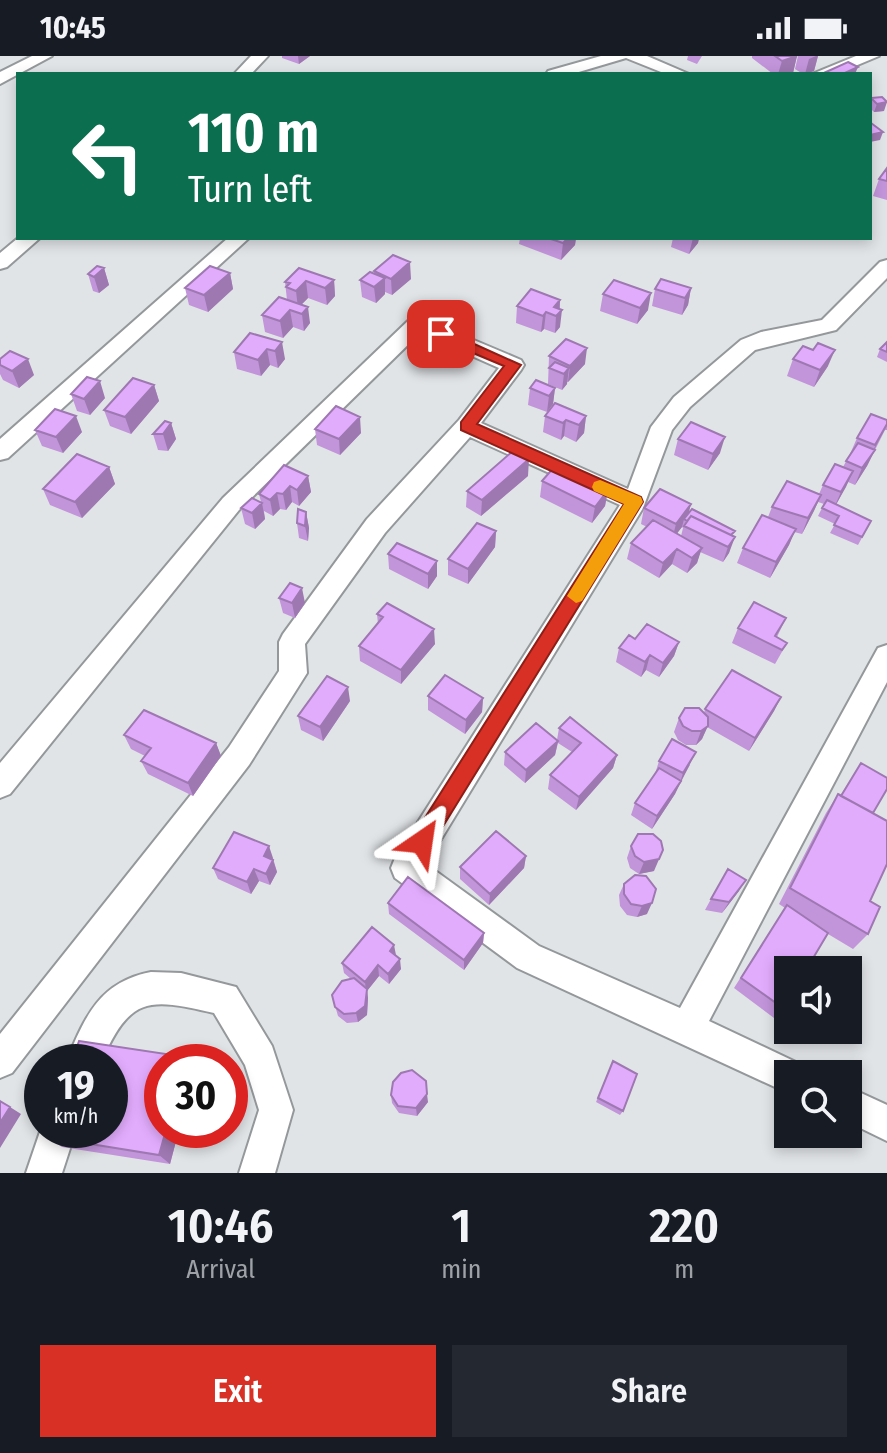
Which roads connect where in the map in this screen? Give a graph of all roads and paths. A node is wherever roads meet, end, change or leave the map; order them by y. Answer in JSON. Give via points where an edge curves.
{"nodes":[{"id":1,"x":44,"y":56,"type":"edge"},
{"id":2,"x":260,"y":56,"type":"edge"},
{"id":3,"x":619,"y":56,"type":"edge"},
{"id":4,"x":632,"y":56,"type":"edge"},
{"id":5,"x":871,"y":56,"type":"edge"},
{"id":6,"x":244,"y":72,"type":"edge"},
{"id":7,"x":561,"y":72,"type":"edge"},
{"id":8,"x":676,"y":72,"type":"edge"},
{"id":9,"x":826,"y":72,"type":"edge"},
{"id":10,"x":0,"y":79,"type":"edge"},
{"id":11,"x":28,"y":240,"type":"edge"},
{"id":12,"x":237,"y":240,"type":"edge"},
{"id":13,"x":0,"y":263,"type":"edge"},
{"id":14,"x":887,"y":266,"type":"edge"},
{"id":15,"x":467,"y":426,"type":"junction"},
{"id":16,"x":0,"y":452,"type":"edge"},
{"id":17,"x":635,"y":502,"type":"junction"},
{"id":18,"x":887,"y":656,"type":"edge"},
{"id":19,"x":0,"y":785,"type":"edge"},
{"id":20,"x":687,"y":1028,"type":"junction"},
{"id":21,"x":93,"y":1044,"type":"edge"},
{"id":22,"x":0,"y":1061,"type":"edge"},
{"id":23,"x":774,"y":1069,"type":"edge"},
{"id":24,"x":862,"y":1111,"type":"edge"},
{"id":25,"x":887,"y":1123,"type":"edge"},
{"id":26,"x":52,"y":1148,"type":"edge"},
{"id":27,"x":44,"y":1173,"type":"edge"},
{"id":28,"x":257,"y":1173,"type":"edge"}],
"edges":[{"from":1,"to":10,"type":"street"},
{"from":2,"to":6,"type":"street"},
{"from":3,"to":7,"type":"street"},
{"from":4,"to":8,"type":"street"},
{"from":5,"to":9,"type":"street"},
{"from":11,"to":13,"type":"street"},
{"from":12,"to":16,"type":"street"},
{"from":14,"to":17,"type":"street","via":[[829,325],[748,345],[682,402],[662,427]]},
{"from":15,"to":17,"type":"street"},
{"from":15,"to":19,"type":"street","via":[[513,365],[417,324],[231,504]]},
{"from":15,"to":22,"type":"street","via":[[376,526],[292,642],[293,673],[239,756]]},
{"from":17,"to":20,"type":"street","via":[[406,868],[528,957]]},
{"from":18,"to":20,"type":"street"},
{"from":20,"to":23,"type":"street"},
{"from":21,"to":28,"type":"street","via":[[113,1006],[143,989],[177,988],[224,999],[260,1058],[276,1110]]},
{"from":24,"to":25,"type":"street"},
{"from":26,"to":27,"type":"street"}]}
